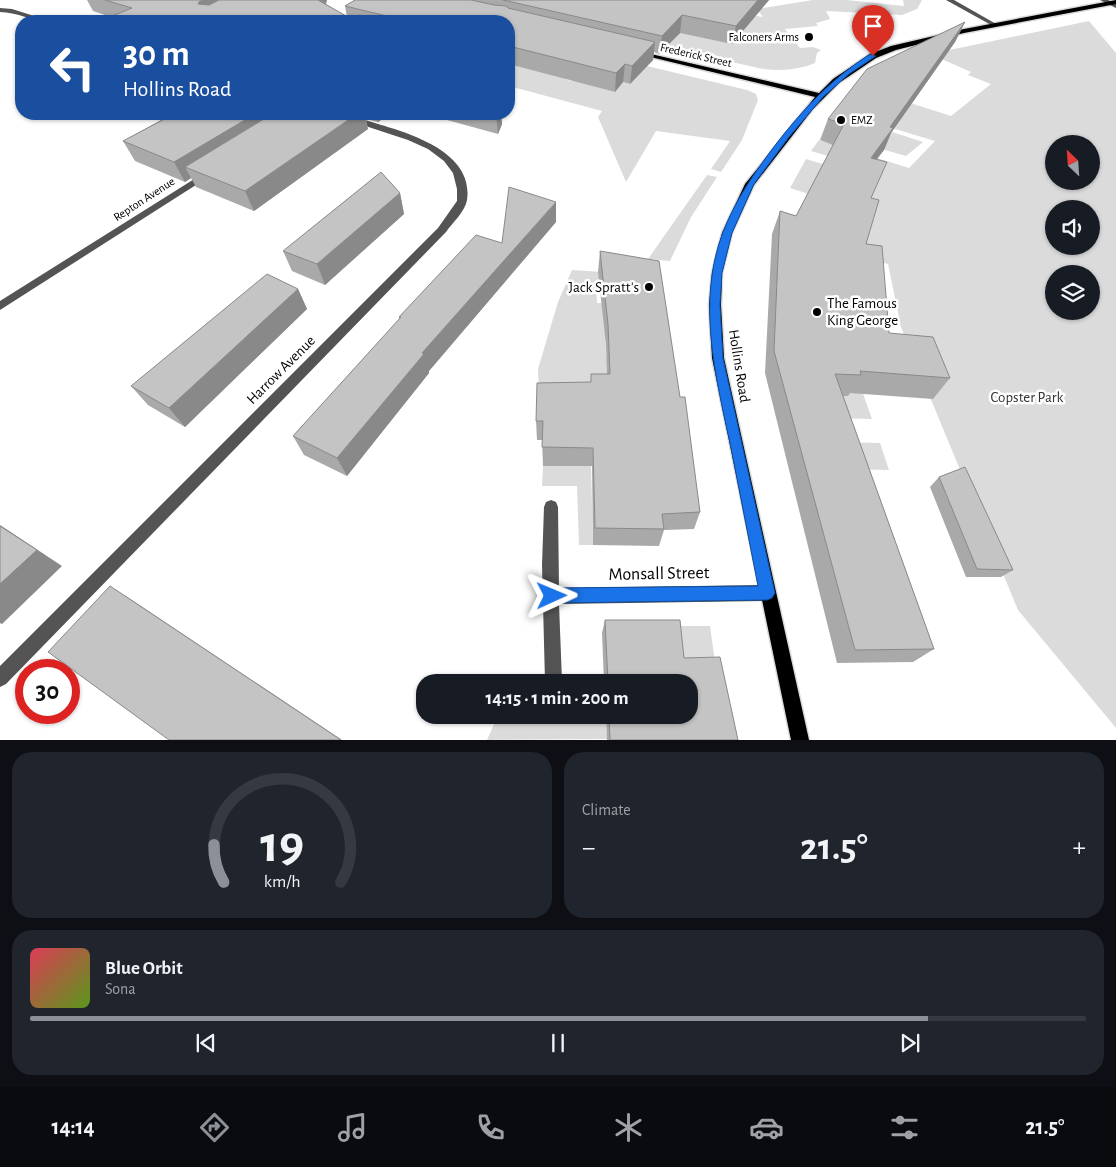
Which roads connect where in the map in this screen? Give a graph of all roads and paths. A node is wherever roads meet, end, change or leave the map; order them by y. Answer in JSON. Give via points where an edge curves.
{"nodes":[{"id":1,"x":949,"y":0,"type":"edge"},
{"id":2,"x":1111,"y":3,"type":"edge"},
{"id":3,"x":0,"y":10,"type":"edge"},
{"id":4,"x":27,"y":15,"type":"edge"},
{"id":5,"x":995,"y":25,"type":"junction"},
{"id":6,"x":627,"y":51,"type":"edge"},
{"id":7,"x":820,"y":96,"type":"junction"},
{"id":8,"x":353,"y":120,"type":"edge"},
{"id":9,"x":218,"y":167,"type":"edge"},
{"id":10,"x":0,"y":306,"type":"edge"},
{"id":11,"x":551,"y":507,"type":"dead end"},
{"id":12,"x":767,"y":593,"type":"junction"},
{"id":13,"x":552,"y":596,"type":"junction"},
{"id":14,"x":553,"y":674,"type":"edge"},
{"id":15,"x":0,"y":678,"type":"edge"},
{"id":16,"x":800,"y":740,"type":"edge"}],
"edges":[{"from":1,"to":5,"type":"street"},
{"from":2,"to":5,"type":"main road","name":"Hollins Road"},
{"from":3,"to":4,"type":"street"},
{"from":5,"to":7,"type":"main road","name":"Hollins Road","via":[[931,38],[873,56],[846,73]]},
{"from":6,"to":7,"type":"main road","name":"Frederick Street"},
{"from":7,"to":12,"type":"main road","name":"Hollins Road","via":[[745,192],[727,233],[717,273],[718,358]]},
{"from":8,"to":15,"type":"street","name":"Harrow Avenue","via":[[415,139],[443,155],[457,169],[462,183],[462,200],[442,230]]},
{"from":9,"to":10,"type":"street","name":"Repton Avenue"},
{"from":11,"to":13,"type":"street"},
{"from":12,"to":13,"type":"street","name":"Monsall Street"},
{"from":12,"to":16,"type":"main road","name":"Hollins Road"},
{"from":13,"to":14,"type":"street"}]}
